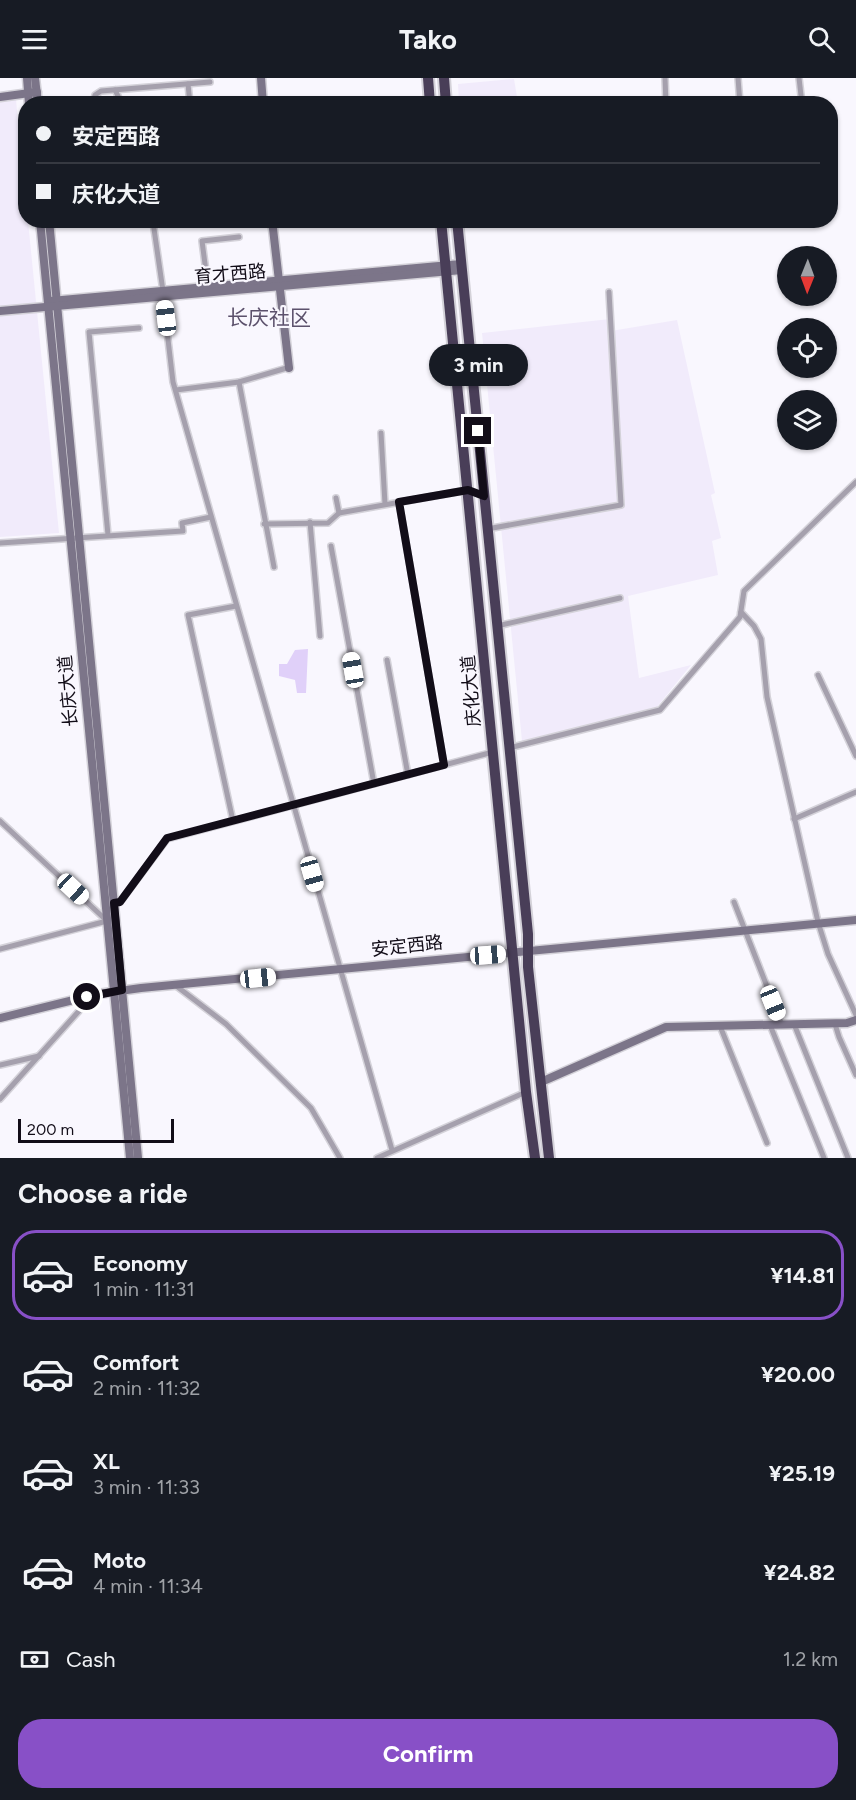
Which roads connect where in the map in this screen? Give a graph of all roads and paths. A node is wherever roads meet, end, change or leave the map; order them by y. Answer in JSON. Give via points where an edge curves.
{"nodes":[{"id":1,"x":27,"y":78,"type":"edge"},
{"id":2,"x":35,"y":78,"type":"edge"},
{"id":3,"x":259,"y":78,"type":"edge"},
{"id":4,"x":428,"y":78,"type":"edge"},
{"id":5,"x":444,"y":78,"type":"edge"},
{"id":6,"x":665,"y":78,"type":"edge"},
{"id":7,"x":738,"y":78,"type":"edge"},
{"id":8,"x":799,"y":78,"type":"edge"},
{"id":9,"x":210,"y":82,"type":"dead end"},
{"id":10,"x":188,"y":84,"type":"junction"},
{"id":11,"x":115,"y":90,"type":"junction"},
{"id":12,"x":32,"y":91,"type":"junction"},
{"id":13,"x":0,"y":95,"type":"edge"},
{"id":14,"x":31,"y":96,"type":"edge"},
{"id":15,"x":34,"y":96,"type":"edge"},
{"id":16,"x":96,"y":96,"type":"edge"},
{"id":17,"x":118,"y":96,"type":"edge"},
{"id":18,"x":189,"y":96,"type":"edge"},
{"id":19,"x":261,"y":96,"type":"edge"},
{"id":20,"x":429,"y":96,"type":"edge"},
{"id":21,"x":445,"y":96,"type":"edge"},
{"id":22,"x":666,"y":96,"type":"edge"},
{"id":23,"x":739,"y":96,"type":"edge"},
{"id":24,"x":801,"y":96,"type":"edge"},
{"id":25,"x":41,"y":228,"type":"edge"},
{"id":26,"x":49,"y":228,"type":"edge"},
{"id":27,"x":154,"y":228,"type":"edge"},
{"id":28,"x":275,"y":228,"type":"edge"},
{"id":29,"x":442,"y":228,"type":"edge"},
{"id":30,"x":458,"y":228,"type":"edge"},
{"id":31,"x":239,"y":237,"type":"dead end"},
{"id":32,"x":462,"y":267,"type":"junction"},
{"id":33,"x":446,"y":268,"type":"junction"},
{"id":34,"x":281,"y":283,"type":"junction"},
{"id":35,"x":208,"y":287,"type":"junction"},
{"id":36,"x":609,"y":292,"type":"dead end"},
{"id":37,"x":163,"y":294,"type":"junction"},
{"id":38,"x":52,"y":304,"type":"junction"},
{"id":39,"x":0,"y":306,"type":"edge"},
{"id":40,"x":0,"y":311,"type":"edge"},
{"id":41,"x":139,"y":328,"type":"dead end"},
{"id":42,"x":290,"y":367,"type":"joint"},
{"id":43,"x":239,"y":382,"type":"junction"},
{"id":44,"x":176,"y":390,"type":"junction"},
{"id":45,"x":381,"y":433,"type":"dead end"},
{"id":46,"x":856,"y":482,"type":"edge"},
{"id":47,"x":468,"y":490,"type":"junction"},
{"id":48,"x":484,"y":496,"type":"junction"},
{"id":49,"x":336,"y":498,"type":"dead end"},
{"id":50,"x":399,"y":502,"type":"junction"},
{"id":51,"x":385,"y":504,"type":"junction"},
{"id":52,"x":339,"y":513,"type":"junction"},
{"id":53,"x":211,"y":517,"type":"junction"},
{"id":54,"x":310,"y":522,"type":"junction"},
{"id":55,"x":264,"y":524,"type":"junction"},
{"id":56,"x":487,"y":529,"type":"junction"},
{"id":57,"x":108,"y":535,"type":"junction"},
{"id":58,"x":75,"y":537,"type":"junction"},
{"id":59,"x":0,"y":543,"type":"edge"},
{"id":60,"x":332,"y":546,"type":"dead end"},
{"id":61,"x":274,"y":567,"type":"dead end"},
{"id":62,"x":620,"y":598,"type":"dead end"},
{"id":63,"x":236,"y":606,"type":"junction"},
{"id":64,"x":741,"y":612,"type":"junction"},
{"id":65,"x":497,"y":626,"type":"junction"},
{"id":66,"x":320,"y":636,"type":"dead end"},
{"id":67,"x":387,"y":660,"type":"dead end"},
{"id":68,"x":818,"y":675,"type":"dead end"},
{"id":69,"x":509,"y":748,"type":"junction"},
{"id":70,"x":493,"y":752,"type":"junction"},
{"id":71,"x":856,"y":756,"type":"edge"},
{"id":72,"x":444,"y":765,"type":"junction"},
{"id":73,"x":408,"y":775,"type":"junction"},
{"id":74,"x":374,"y":784,"type":"junction"},
{"id":75,"x":856,"y":792,"type":"edge"},
{"id":76,"x":292,"y":806,"type":"junction"},
{"id":77,"x":794,"y":819,"type":"junction"},
{"id":78,"x":0,"y":821,"type":"edge"},
{"id":79,"x":233,"y":821,"type":"junction"},
{"id":80,"x":734,"y":902,"type":"dead end"},
{"id":81,"x":114,"y":903,"type":"junction"},
{"id":82,"x":856,"y":918,"type":"edge"},
{"id":83,"x":107,"y":921,"type":"junction"},
{"id":84,"x":818,"y":922,"type":"junction"},
{"id":85,"x":743,"y":928,"type":"junction"},
{"id":86,"x":0,"y":949,"type":"edge"},
{"id":87,"x":528,"y":950,"type":"junction"},
{"id":88,"x":513,"y":951,"type":"junction"},
{"id":89,"x":339,"y":968,"type":"junction"},
{"id":90,"x":173,"y":983,"type":"junction"},
{"id":91,"x":118,"y":989,"type":"junction"},
{"id":92,"x":88,"y":994,"type":"junction"},
{"id":93,"x":856,"y":1015,"type":"edge"},
{"id":94,"x":0,"y":1016,"type":"edge"},
{"id":95,"x":856,"y":1020,"type":"edge"},
{"id":96,"x":794,"y":1024,"type":"junction"},
{"id":97,"x":836,"y":1024,"type":"junction"},
{"id":98,"x":770,"y":1025,"type":"junction"},
{"id":99,"x":782,"y":1025,"type":"junction"},
{"id":100,"x":720,"y":1026,"type":"junction"},
{"id":101,"x":41,"y":1056,"type":"junction"},
{"id":102,"x":0,"y":1065,"type":"edge"},
{"id":103,"x":856,"y":1075,"type":"edge"},
{"id":104,"x":541,"y":1082,"type":"junction"},
{"id":105,"x":526,"y":1092,"type":"junction"},
{"id":106,"x":0,"y":1099,"type":"edge"},
{"id":107,"x":767,"y":1143,"type":"dead end"},
{"id":108,"x":392,"y":1150,"type":"junction"},
{"id":109,"x":130,"y":1158,"type":"edge"},
{"id":110,"x":138,"y":1158,"type":"edge"},
{"id":111,"x":340,"y":1158,"type":"edge"},
{"id":112,"x":377,"y":1158,"type":"edge"},
{"id":113,"x":535,"y":1158,"type":"edge"},
{"id":114,"x":549,"y":1158,"type":"edge"},
{"id":115,"x":824,"y":1158,"type":"edge"},
{"id":116,"x":848,"y":1158,"type":"edge"}],
"edges":[{"from":1,"to":12,"type":"main road"},
{"from":2,"to":12,"type":"main road"},
{"from":3,"to":19,"type":"main road"},
{"from":4,"to":20,"type":"highway"},
{"from":5,"to":21,"type":"highway"},
{"from":6,"to":22,"type":"street"},
{"from":7,"to":23,"type":"street"},
{"from":8,"to":24,"type":"street"},
{"from":9,"to":10,"type":"street"},
{"from":10,"to":11,"type":"street"},
{"from":10,"to":18,"type":"street"},
{"from":11,"to":16,"type":"street"},
{"from":11,"to":17,"type":"street"},
{"from":12,"to":13,"type":"main road"},
{"from":12,"to":14,"type":"main road"},
{"from":12,"to":15,"type":"main road"},
{"from":25,"to":38,"type":"main road","name":"长庆大道"},
{"from":26,"to":38,"type":"main road","name":"长庆大道"},
{"from":27,"to":37,"type":"street"},
{"from":28,"to":34,"type":"main road"},
{"from":29,"to":33,"type":"highway","name":"庆化大道"},
{"from":30,"to":32,"type":"highway","name":"庆化大道"},
{"from":31,"to":35,"type":"street","via":[[202,241]]},
{"from":32,"to":33,"type":"main road","name":"育才西路"},
{"from":32,"to":48,"type":"highway","name":"庆化大道"},
{"from":33,"to":34,"type":"main road","name":"育才西路"},
{"from":33,"to":47,"type":"highway","name":"庆化大道"},
{"from":34,"to":35,"type":"main road","name":"育才西路"},
{"from":34,"to":37,"type":"main road","name":"育才西路"},
{"from":34,"to":42,"type":"main road"},
{"from":35,"to":37,"type":"main road","name":"育才西路"},
{"from":36,"to":56,"type":"street","via":[[621,505]]},
{"from":37,"to":38,"type":"main road","name":"育才西路"},
{"from":37,"to":44,"type":"street"},
{"from":38,"to":39,"type":"main road","name":"育才西路"},
{"from":38,"to":40,"type":"main road","name":"育才西路"},
{"from":38,"to":58,"type":"main road","name":"长庆大道"},
{"from":41,"to":57,"type":"street","via":[[89,332]]},
{"from":42,"to":43,"type":"street"},
{"from":43,"to":44,"type":"street"},
{"from":43,"to":55,"type":"street"},
{"from":44,"to":53,"type":"street"},
{"from":45,"to":51,"type":"street"},
{"from":46,"to":64,"type":"street","via":[[744,591]]},
{"from":47,"to":48,"type":"street"},
{"from":47,"to":50,"type":"street"},
{"from":47,"to":70,"type":"highway","name":"庆化大道"},
{"from":48,"to":56,"type":"highway","name":"庆化大道"},
{"from":49,"to":52,"type":"street"},
{"from":50,"to":51,"type":"street"},
{"from":50,"to":72,"type":"street"},
{"from":51,"to":52,"type":"street"},
{"from":52,"to":54,"type":"street","via":[[328,523]]},
{"from":53,"to":57,"type":"street","via":[[182,523],[183,531]]},
{"from":53,"to":63,"type":"street"},
{"from":54,"to":55,"type":"street"},
{"from":54,"to":66,"type":"street"},
{"from":55,"to":61,"type":"street"},
{"from":56,"to":65,"type":"highway","name":"庆化大道"},
{"from":57,"to":58,"type":"street"},
{"from":58,"to":59,"type":"street"},
{"from":58,"to":81,"type":"main road","name":"长庆大道"},
{"from":58,"to":83,"type":"main road","name":"长庆大道"},
{"from":60,"to":74,"type":"street"},
{"from":62,"to":65,"type":"street"},
{"from":63,"to":76,"type":"street"},
{"from":63,"to":79,"type":"street","via":[[188,615]]},
{"from":64,"to":69,"type":"street","via":[[660,710]]},
{"from":64,"to":77,"type":"street","via":[[761,639],[767,697]]},
{"from":65,"to":69,"type":"highway","name":"庆化大道"},
{"from":67,"to":73,"type":"street"},
{"from":68,"to":71,"type":"street"},
{"from":69,"to":87,"type":"highway","name":"庆化大道"},
{"from":70,"to":72,"type":"street"},
{"from":70,"to":88,"type":"highway","name":"庆化大道"},
{"from":72,"to":73,"type":"street"},
{"from":73,"to":74,"type":"street"},
{"from":74,"to":76,"type":"street"},
{"from":75,"to":77,"type":"street"},
{"from":76,"to":79,"type":"street"},
{"from":76,"to":89,"type":"street"},
{"from":77,"to":84,"type":"street"},
{"from":78,"to":83,"type":"street"},
{"from":79,"to":81,"type":"street","via":[[167,838],[120,902]]},
{"from":80,"to":85,"type":"street"},
{"from":81,"to":91,"type":"main road","name":"长庆大道"},
{"from":82,"to":84,"type":"main road","name":"安定西路"},
{"from":83,"to":86,"type":"street"},
{"from":83,"to":91,"type":"main road","name":"长庆大道"},
{"from":84,"to":85,"type":"main road","name":"安定西路"},
{"from":84,"to":93,"type":"street"},
{"from":85,"to":87,"type":"main road","name":"安定西路"},
{"from":85,"to":99,"type":"street"},
{"from":87,"to":88,"type":"main road","name":"安定西路"},
{"from":87,"to":104,"type":"highway","name":"庆化大道"},
{"from":88,"to":89,"type":"main road","name":"安定西路"},
{"from":88,"to":105,"type":"highway","name":"庆化大道"},
{"from":89,"to":90,"type":"main road","name":"安定西路"},
{"from":89,"to":108,"type":"street"},
{"from":90,"to":91,"type":"main road","name":"安定西路"},
{"from":90,"to":111,"type":"street","via":[[226,1024],[311,1108]]},
{"from":91,"to":92,"type":"main road","name":"安定西路"},
{"from":91,"to":109,"type":"main road","name":"长庆大道"},
{"from":91,"to":110,"type":"main road","name":"长庆大道"},
{"from":92,"to":94,"type":"main road","name":"安定西路"},
{"from":92,"to":101,"type":"street","via":[[79,1011]]},
{"from":95,"to":97,"type":"main road"},
{"from":96,"to":97,"type":"main road"},
{"from":96,"to":99,"type":"main road"},
{"from":96,"to":116,"type":"street"},
{"from":97,"to":103,"type":"street"},
{"from":98,"to":99,"type":"main road"},
{"from":98,"to":100,"type":"main road"},
{"from":98,"to":115,"type":"street"},
{"from":100,"to":104,"type":"main road","via":[[666,1027]]},
{"from":100,"to":107,"type":"street"},
{"from":101,"to":102,"type":"street"},
{"from":101,"to":106,"type":"street"},
{"from":104,"to":114,"type":"highway","name":"庆化大道"},
{"from":105,"to":108,"type":"street"},
{"from":105,"to":113,"type":"highway","name":"庆化大道"},
{"from":108,"to":112,"type":"street"}]}
